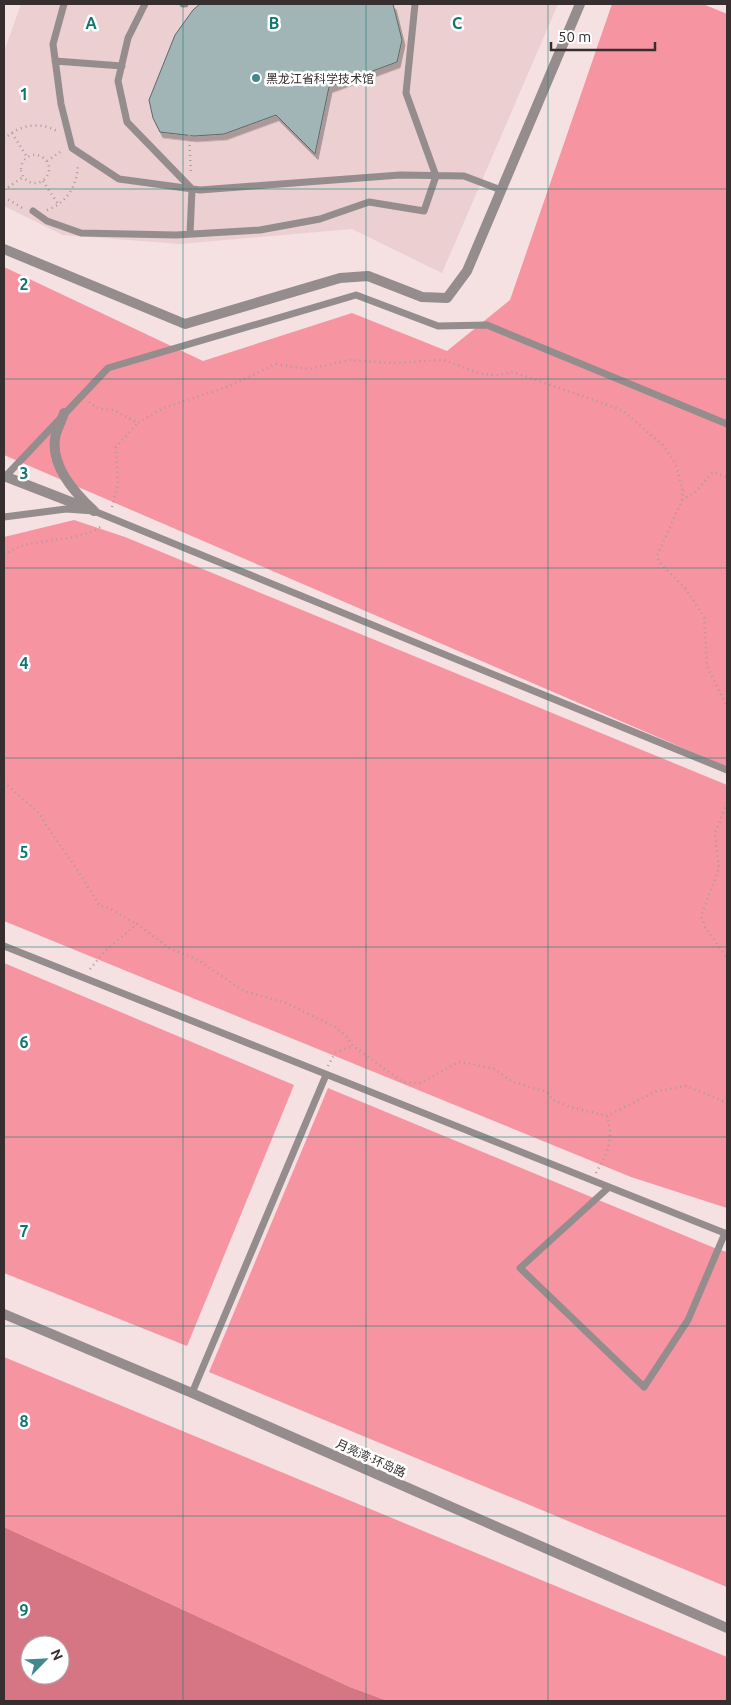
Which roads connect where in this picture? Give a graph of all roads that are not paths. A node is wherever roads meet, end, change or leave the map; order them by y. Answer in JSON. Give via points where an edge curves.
{"nodes":[{"id":1,"x":64,"y":4,"type":"edge"},
{"id":2,"x":145,"y":4,"type":"edge"},
{"id":3,"x":416,"y":4,"type":"edge"},
{"id":4,"x":580,"y":4,"type":"edge"},
{"id":5,"x":55,"y":62,"type":"junction"},
{"id":6,"x":122,"y":66,"type":"junction"},
{"id":7,"x":436,"y":176,"type":"junction"},
{"id":8,"x":192,"y":189,"type":"junction"},
{"id":9,"x":501,"y":190,"type":"junction"},
{"id":10,"x":33,"y":211,"type":"dead end"},
{"id":11,"x":190,"y":234,"type":"junction"},
{"id":12,"x":4,"y":249,"type":"edge"},
{"id":13,"x":64,"y":413,"type":"junction"},
{"id":14,"x":727,"y":424,"type":"edge"},
{"id":15,"x":4,"y":477,"type":"edge"},
{"id":16,"x":94,"y":511,"type":"junction"},
{"id":17,"x":4,"y":518,"type":"edge"},
{"id":18,"x":727,"y":770,"type":"edge"},
{"id":19,"x":4,"y":946,"type":"edge"},
{"id":20,"x":326,"y":1075,"type":"junction"},
{"id":21,"x":608,"y":1188,"type":"junction"},
{"id":22,"x":726,"y":1234,"type":"edge"},
{"id":23,"x":4,"y":1314,"type":"edge"},
{"id":24,"x":192,"y":1393,"type":"junction"},
{"id":25,"x":727,"y":1628,"type":"edge"}],
"edges":[{"from":1,"to":5,"type":"lane","via":[[52,44]]},
{"from":2,"to":6,"type":"lane","via":[[128,38]]},
{"from":3,"to":7,"type":"lane","via":[[406,93]]},
{"from":4,"to":9,"type":"street"},
{"from":5,"to":6,"type":"lane"},
{"from":5,"to":8,"type":"lane","via":[[71,146],[119,179]]},
{"from":6,"to":8,"type":"lane","via":[[118,81],[127,122]]},
{"from":7,"to":8,"type":"lane","via":[[400,175]]},
{"from":7,"to":9,"type":"lane","via":[[464,176]]},
{"from":7,"to":11,"type":"lane","via":[[424,211],[369,202],[320,219],[260,230]]},
{"from":8,"to":11,"type":"lane"},
{"from":9,"to":12,"type":"street","via":[[468,271],[448,298],[422,297],[368,276],[340,278],[185,324]]},
{"from":10,"to":11,"type":"lane","via":[[47,221],[80,233]]},
{"from":13,"to":14,"type":"lane","via":[[108,368],[356,295],[438,326],[487,325]]},
{"from":13,"to":15,"type":"lane"},
{"from":13,"to":16,"type":"street","via":[[55,436],[56,454],[75,492]]},
{"from":15,"to":16,"type":"street"},
{"from":16,"to":17,"type":"lane","via":[[66,508]]},
{"from":16,"to":18,"type":"lane"},
{"from":19,"to":20,"type":"lane"},
{"from":20,"to":21,"type":"lane"},
{"from":20,"to":24,"type":"lane"},
{"from":21,"to":22,"type":"lane"},
{"from":21,"to":22,"type":"lane","via":[[520,1268],[644,1387],[688,1320]]},
{"from":23,"to":24,"type":"street","name":"月亮湾·环岛路"},
{"from":24,"to":25,"type":"street","name":"月亮湾·环岛路"}]}
